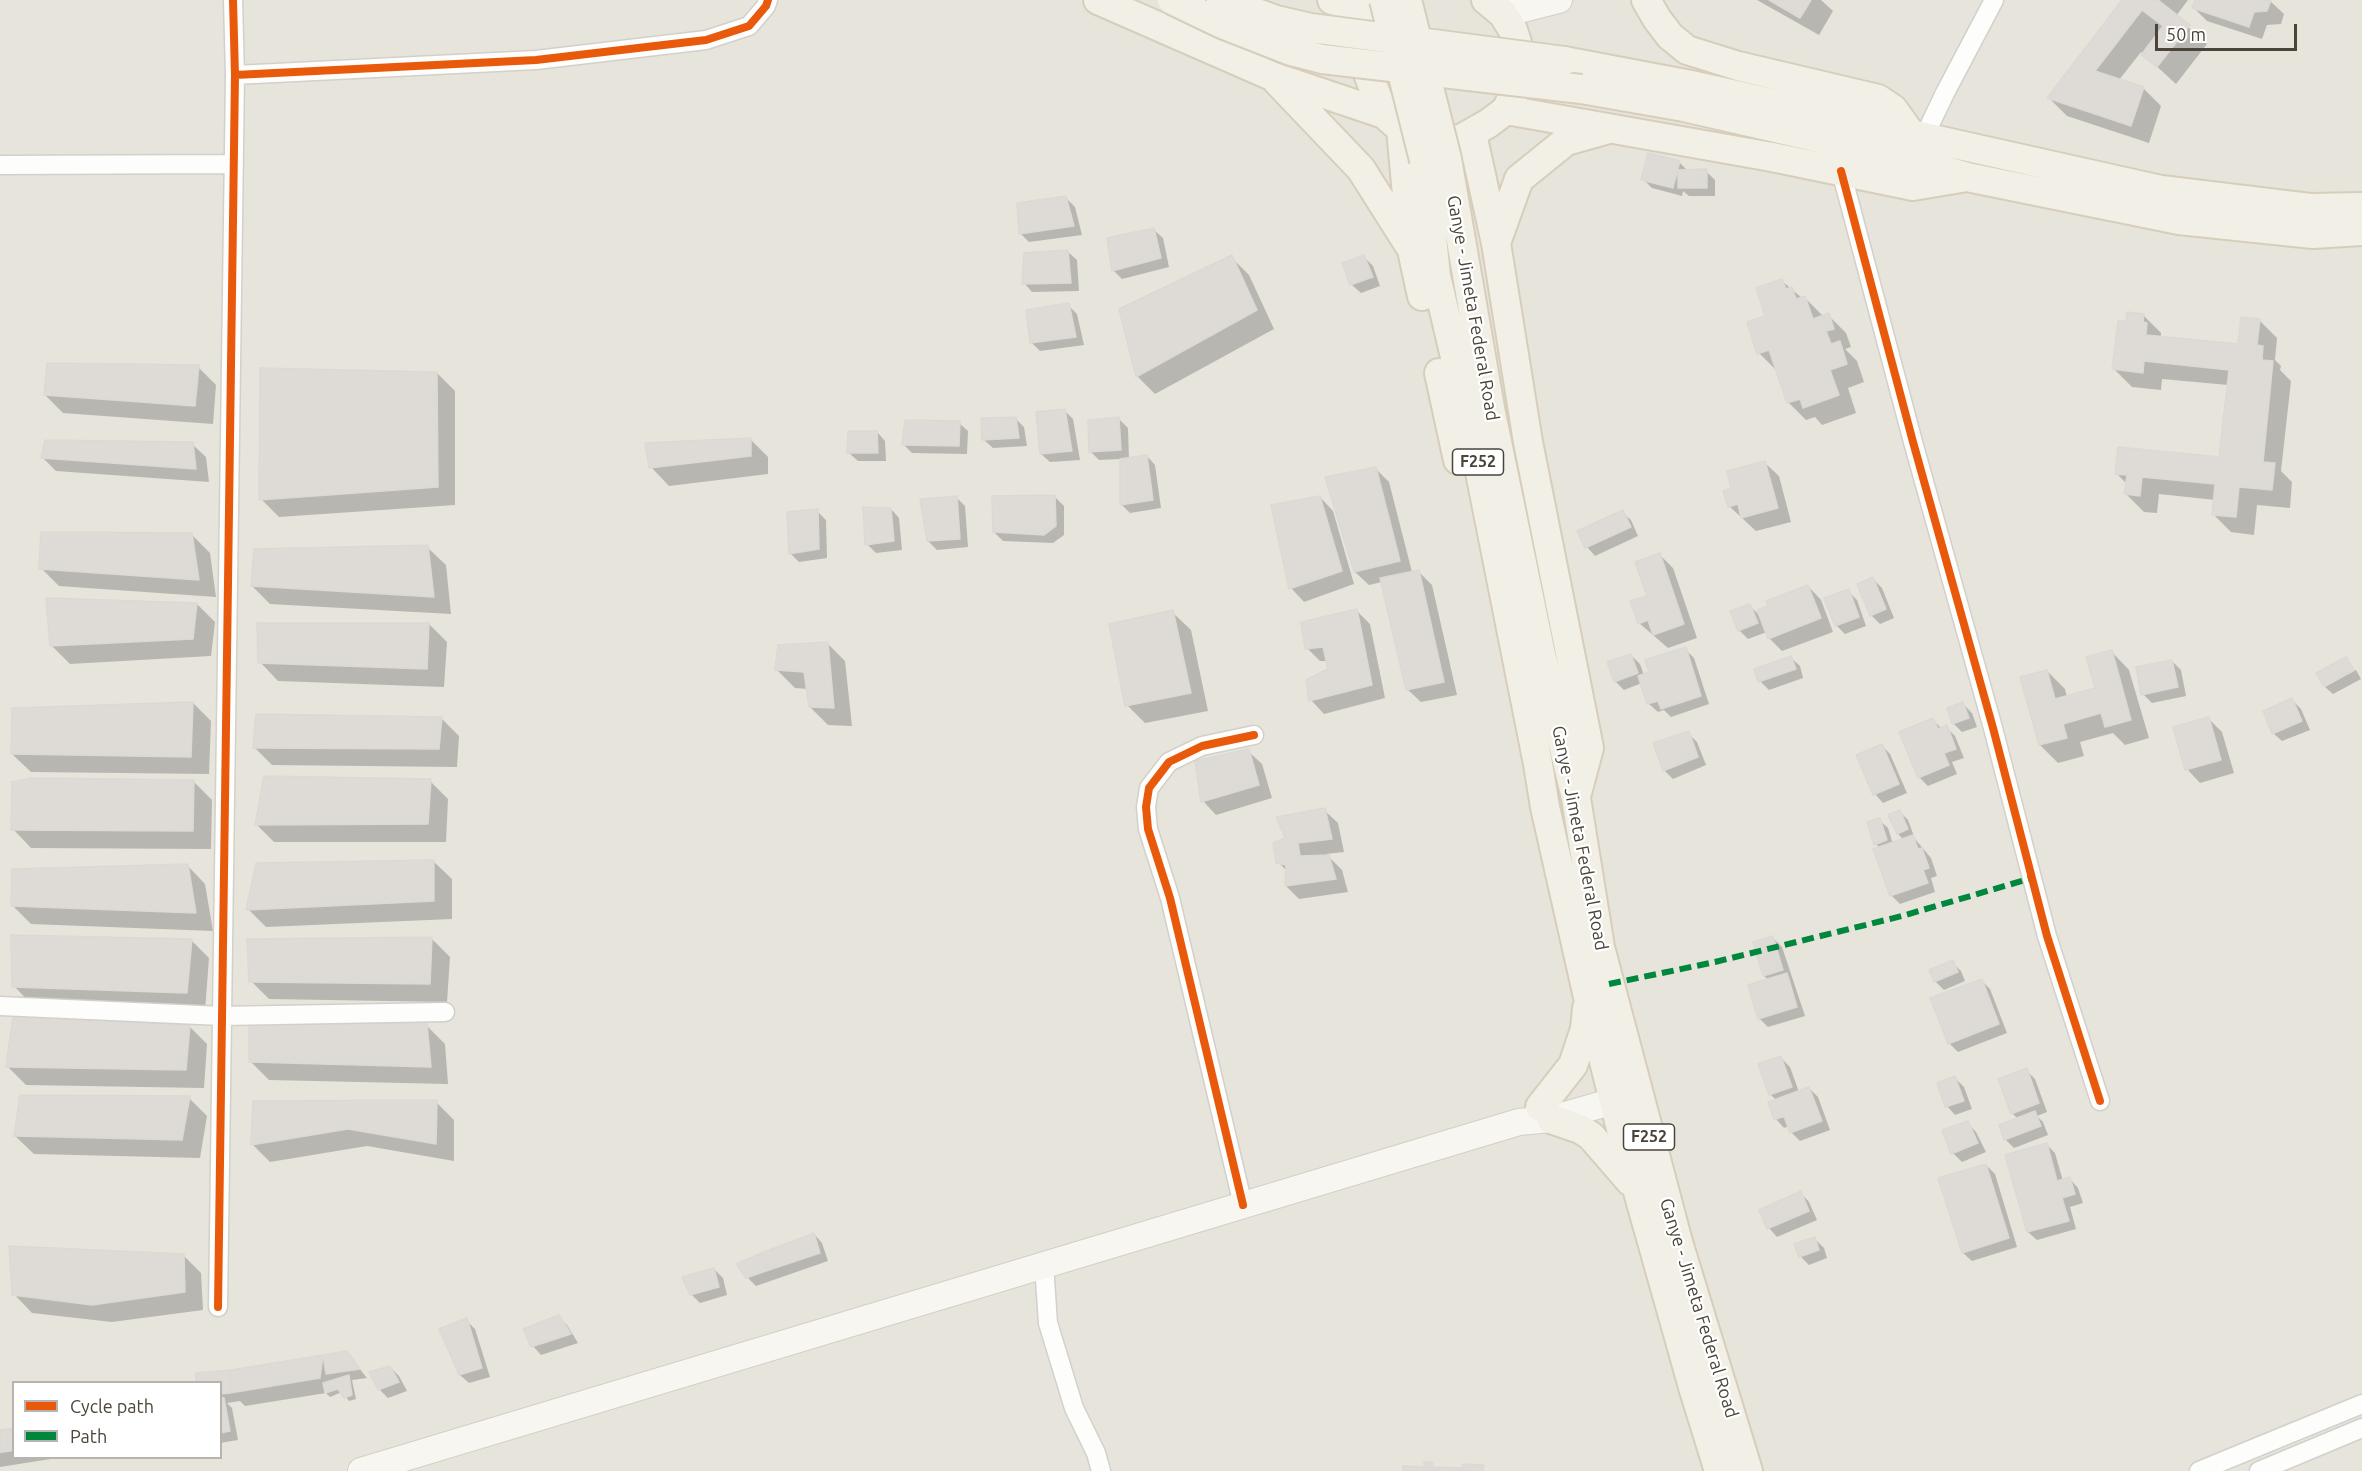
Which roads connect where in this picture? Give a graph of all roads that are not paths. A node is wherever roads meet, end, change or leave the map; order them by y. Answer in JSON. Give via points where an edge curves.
{"nodes":[{"id":1,"x":233,"y":0,"type":"edge"},
{"id":2,"x":768,"y":0,"type":"edge"},
{"id":3,"x":1098,"y":0,"type":"edge"},
{"id":4,"x":1172,"y":0,"type":"edge"},
{"id":5,"x":1221,"y":0,"type":"edge"},
{"id":6,"x":1332,"y":0,"type":"edge"},
{"id":7,"x":1559,"y":0,"type":"edge"},
{"id":8,"x":1646,"y":0,"type":"edge"},
{"id":9,"x":1994,"y":0,"type":"edge"},
{"id":10,"x":1393,"y":4,"type":"edge"},
{"id":11,"x":1495,"y":7,"type":"edge"},
{"id":12,"x":235,"y":75,"type":"junction"},
{"id":13,"x":1274,"y":77,"type":"junction"},
{"id":14,"x":1506,"y":110,"type":"junction"},
{"id":15,"x":1393,"y":121,"type":"junction"},
{"id":16,"x":1614,"y":128,"type":"junction"},
{"id":17,"x":1472,"y":134,"type":"junction"},
{"id":18,"x":1918,"y":135,"type":"junction"},
{"id":19,"x":1435,"y":160,"type":"junction"},
{"id":20,"x":234,"y":164,"type":"junction"},
{"id":21,"x":0,"y":165,"type":"edge"},
{"id":22,"x":1841,"y":171,"type":"junction"},
{"id":23,"x":1967,"y":177,"type":"junction"},
{"id":24,"x":2362,"y":207,"type":"edge"},
{"id":25,"x":2362,"y":231,"type":"edge"},
{"id":26,"x":1496,"y":243,"type":"junction"},
{"id":27,"x":1412,"y":250,"type":"junction"},
{"id":28,"x":1254,"y":735,"type":"dead end"},
{"id":29,"x":1575,"y":798,"type":"junction"},
{"id":30,"x":1545,"y":807,"type":"junction"},
{"id":31,"x":1588,"y":997,"type":"junction"},
{"id":32,"x":0,"y":1006,"type":"edge"},
{"id":33,"x":445,"y":1012,"type":"dead end"},
{"id":34,"x":222,"y":1016,"type":"junction"},
{"id":35,"x":1612,"y":1093,"type":"junction"},
{"id":36,"x":2100,"y":1101,"type":"dead end"},
{"id":37,"x":1537,"y":1116,"type":"junction"},
{"id":38,"x":1637,"y":1191,"type":"junction"},
{"id":39,"x":1243,"y":1205,"type":"junction"},
{"id":40,"x":1044,"y":1265,"type":"junction"},
{"id":41,"x":218,"y":1307,"type":"dead end"},
{"id":42,"x":2362,"y":1404,"type":"edge"},
{"id":43,"x":2362,"y":1428,"type":"edge"},
{"id":44,"x":361,"y":1471,"type":"edge"},
{"id":45,"x":1101,"y":1471,"type":"edge"},
{"id":46,"x":1719,"y":1471,"type":"edge"},
{"id":47,"x":1748,"y":1471,"type":"edge"},
{"id":48,"x":2199,"y":1471,"type":"edge"},
{"id":49,"x":2259,"y":1471,"type":"edge"}],
"edges":[{"from":1,"to":12,"type":"street"},
{"from":2,"to":12,"type":"street","via":[[749,26],[706,40],[536,60]]},
{"from":3,"to":13,"type":"main road"},
{"from":4,"to":23,"type":"main road","bridge":true,"via":[[1281,47],[1323,58],[1581,89],[1695,109],[1890,154]]},
{"from":5,"to":18,"type":"main road","bridge":true,"via":[[1311,28],[1564,61]]},
{"from":6,"to":10,"type":"main road"},
{"from":7,"to":11,"type":"main road"},
{"from":8,"to":18,"type":"main road","via":[[1670,36],[1687,50],[1878,99]]},
{"from":9,"to":18,"type":"street"},
{"from":10,"to":15,"type":"main road","via":[[1370,41],[1366,69]]},
{"from":10,"to":19,"type":"main road","bridge":true},
{"from":11,"to":14,"type":"main road","via":[[1514,30],[1519,44],[1519,84]]},
{"from":12,"to":20,"type":"street"},
{"from":13,"to":15,"type":"main road"},
{"from":13,"to":27,"type":"main road","via":[[1361,170]]},
{"from":14,"to":16,"type":"main road"},
{"from":14,"to":17,"type":"main road"},
{"from":15,"to":17,"type":"main road","via":[[1420,138],[1441,141]]},
{"from":15,"to":27,"type":"main road"},
{"from":16,"to":22,"type":"main road"},
{"from":16,"to":26,"type":"main road","via":[[1566,141],[1519,179]]},
{"from":17,"to":26,"type":"main road"},
{"from":18,"to":24,"type":"main road","via":[[2161,190],[2310,208]]},
{"from":19,"to":29,"type":"main road","name":"Ganye - Jimeta Federal Road","number":"F252","via":[[1471,307],[1540,650]]},
{"from":19,"to":30,"type":"main road","name":"Ganye - Jimeta Federal Road","number":"F252","via":[[1436,276],[1468,412]]},
{"from":20,"to":21,"type":"street"},
{"from":20,"to":34,"type":"street"},
{"from":22,"to":23,"type":"main road","via":[[1913,186]]},
{"from":22,"to":36,"type":"street","via":[[2047,936]]},
{"from":23,"to":25,"type":"main road","via":[[2179,220],[2313,234]]},
{"from":26,"to":29,"type":"main road","via":[[1528,442],[1589,747]]},
{"from":27,"to":30,"type":"main road","via":[[1520,750]]},
{"from":28,"to":39,"type":"street","via":[[1202,746],[1169,762],[1149,788],[1146,807],[1148,829],[1170,898]]},
{"from":29,"to":47,"type":"main road","name":"Ganye - Jimeta Federal Road","number":"F252","via":[[1609,984],[1678,1242]]},
{"from":30,"to":31,"type":"main road","name":"Ganye - Jimeta Federal Road","number":"F252"},
{"from":31,"to":35,"type":"main road","name":"Ganye - Jimeta Federal Road","number":"F252"},
{"from":31,"to":37,"type":"main road","via":[[1585,1029],[1573,1065]]},
{"from":32,"to":34,"type":"street"},
{"from":33,"to":34,"type":"street"},
{"from":34,"to":41,"type":"street"},
{"from":35,"to":37,"type":"main road"},
{"from":35,"to":38,"type":"main road","name":"Ganye - Jimeta Federal Road","number":"F252"},
{"from":37,"to":38,"type":"main road","via":[[1591,1136]]},
{"from":37,"to":39,"type":"main road"},
{"from":38,"to":46,"type":"main road","name":"Ganye - Jimeta Federal Road","number":"F252"},
{"from":39,"to":40,"type":"main road"},
{"from":40,"to":44,"type":"main road"},
{"from":40,"to":45,"type":"street","via":[[1048,1323],[1074,1408]]},
{"from":42,"to":48,"type":"street"},
{"from":43,"to":49,"type":"street"}]}
